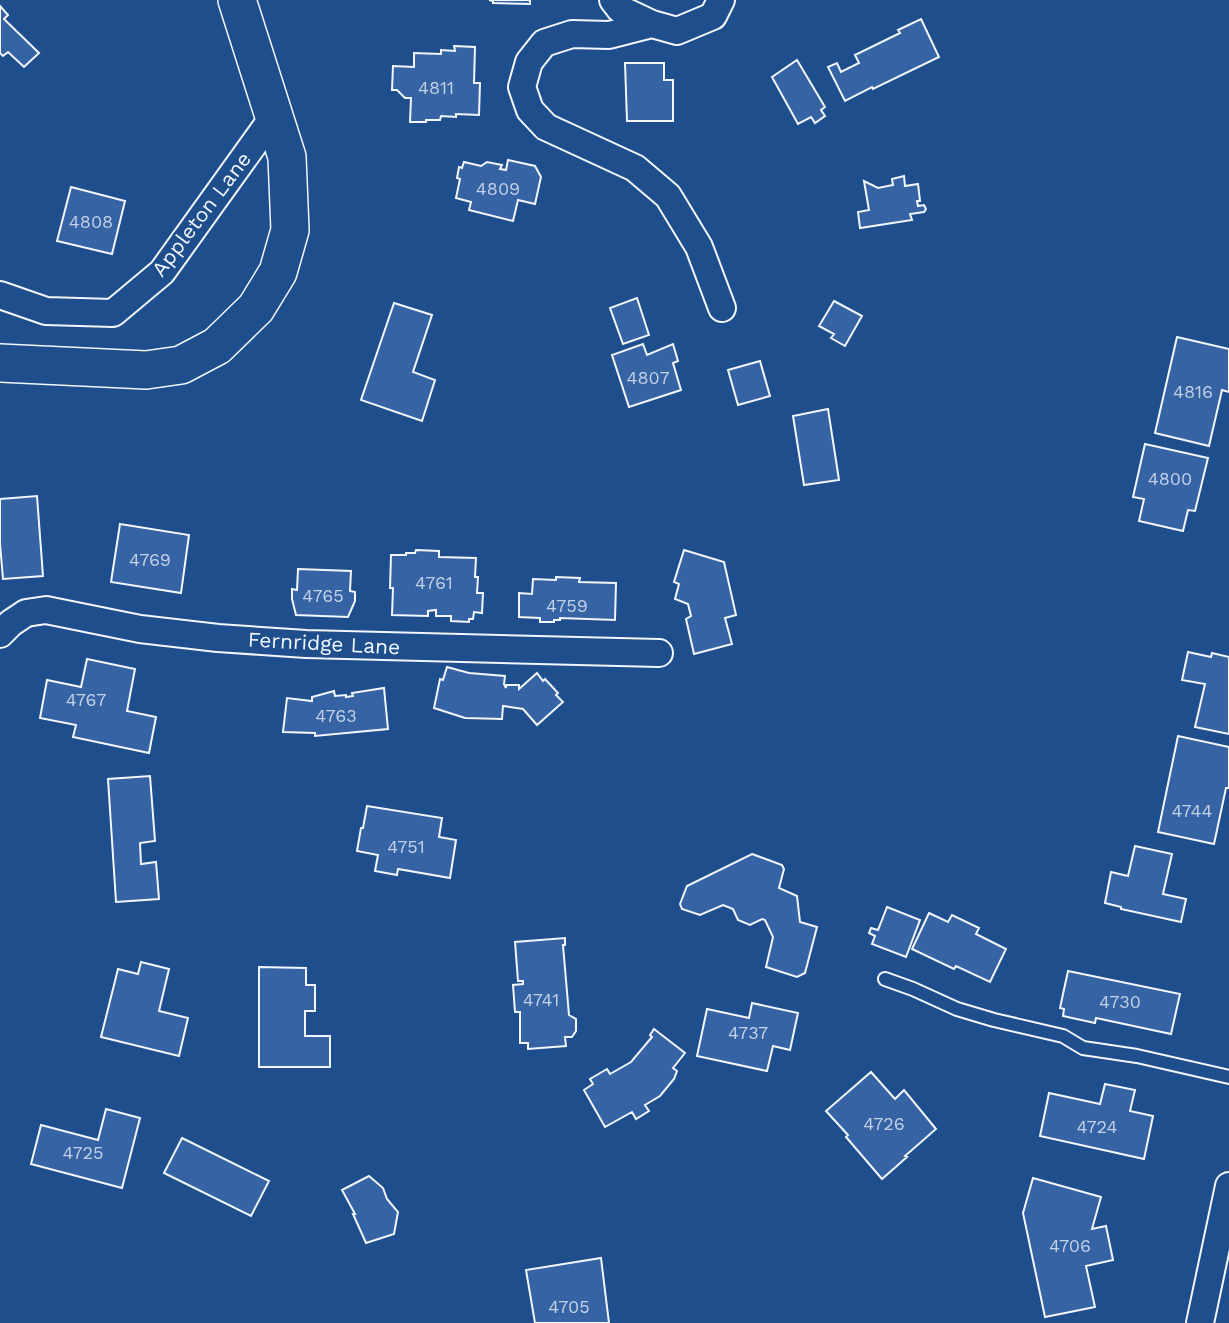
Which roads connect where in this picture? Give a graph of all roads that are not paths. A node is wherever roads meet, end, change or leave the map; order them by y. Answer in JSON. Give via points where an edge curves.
{"nodes":[{"id":1,"x":237,"y":0,"type":"edge"},
{"id":2,"x":613,"y":0,"type":"edge"},
{"id":3,"x":721,"y":0,"type":"edge"},
{"id":4,"x":652,"y":24,"type":"junction"},
{"id":5,"x":274,"y":116,"type":"junction"},
{"id":6,"x":0,"y":295,"type":"edge"},
{"id":7,"x":722,"y":308,"type":"dead end"},
{"id":8,"x":0,"y":363,"type":"edge"},
{"id":9,"x":0,"y":634,"type":"edge"},
{"id":10,"x":659,"y":653,"type":"dead end"},
{"id":11,"x":885,"y":979,"type":"dead end"},
{"id":12,"x":1229,"y":1077,"type":"edge"},
{"id":13,"x":1229,"y":1185,"type":"edge"},
{"id":14,"x":1200,"y":1323,"type":"edge"}],
"edges":[{"from":1,"to":5,"type":"street"},
{"from":2,"to":4,"type":"street","via":[[620,9]]},
{"from":3,"to":4,"type":"street","via":[[713,16],[677,31]]},
{"from":4,"to":7,"type":"street","via":[[609,35],[572,34],[544,43],[528,62],[522,87],[530,110],[546,127],[635,168],[668,196],[699,247]]},
{"from":5,"to":6,"type":"street","name":"Appleton Lane","via":[[162,272],[113,313],[46,311]]},
{"from":5,"to":8,"type":"street","via":[[287,158],[290,230],[278,272],[256,308],[217,346],[181,365],[146,370]]},
{"from":9,"to":10,"type":"street","name":"Fernridge Lane","via":[[26,613],[46,610],[140,629],[218,638]]},
{"from":11,"to":12,"type":"lane","via":[[957,1009],[1063,1035],[1083,1048]]},
{"from":13,"to":14,"type":"street"}]}
